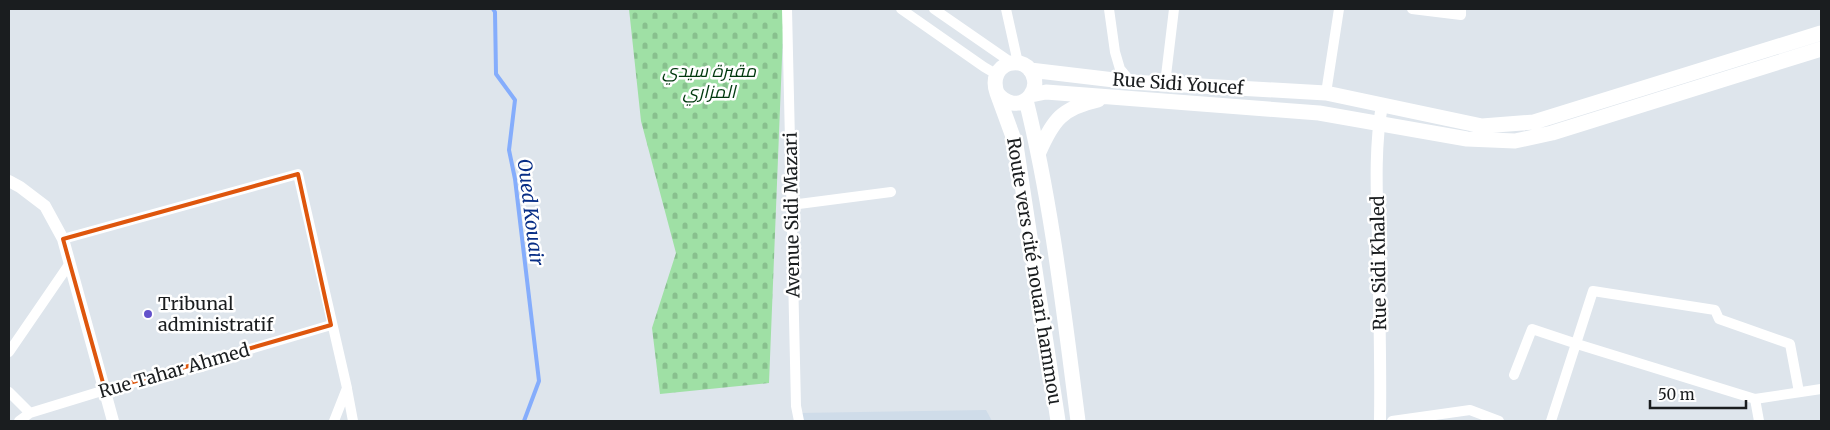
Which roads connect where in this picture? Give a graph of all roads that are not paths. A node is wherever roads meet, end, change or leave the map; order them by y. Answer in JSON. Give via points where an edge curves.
{"nodes":[{"id":1,"x":787,"y":9,"type":"edge"},
{"id":2,"x":901,"y":9,"type":"edge"},
{"id":3,"x":934,"y":9,"type":"edge"},
{"id":4,"x":1006,"y":9,"type":"edge"},
{"id":5,"x":1109,"y":9,"type":"edge"},
{"id":6,"x":1174,"y":9,"type":"edge"},
{"id":7,"x":1339,"y":9,"type":"edge"},
{"id":8,"x":1412,"y":9,"type":"edge"},
{"id":9,"x":1461,"y":12,"type":"edge"},
{"id":10,"x":1821,"y":33,"type":"edge"},
{"id":11,"x":1821,"y":49,"type":"edge"},
{"id":12,"x":1020,"y":65,"type":"junction"},
{"id":13,"x":996,"y":74,"type":"junction"},
{"id":14,"x":1130,"y":82,"type":"junction"},
{"id":15,"x":1165,"y":84,"type":"junction"},
{"id":16,"x":997,"y":93,"type":"junction"},
{"id":17,"x":1326,"y":93,"type":"junction"},
{"id":18,"x":1111,"y":97,"type":"junction"},
{"id":19,"x":1029,"y":98,"type":"junction"},
{"id":20,"x":1382,"y":105,"type":"junction"},
{"id":21,"x":1378,"y":124,"type":"junction"},
{"id":22,"x":1039,"y":152,"type":"junction"},
{"id":23,"x":9,"y":181,"type":"edge"},
{"id":24,"x":891,"y":192,"type":"dead end"},
{"id":25,"x":791,"y":205,"type":"junction"},
{"id":26,"x":63,"y":239,"type":"junction"},
{"id":27,"x":70,"y":263,"type":"junction"},
{"id":28,"x":331,"y":325,"type":"junction"},
{"id":29,"x":1576,"y":344,"type":"junction"},
{"id":30,"x":9,"y":352,"type":"edge"},
{"id":31,"x":1514,"y":375,"type":"dead end"},
{"id":32,"x":347,"y":388,"type":"junction"},
{"id":33,"x":1821,"y":389,"type":"edge"},
{"id":34,"x":105,"y":390,"type":"junction"},
{"id":35,"x":9,"y":392,"type":"edge"},
{"id":36,"x":1799,"y":392,"type":"junction"},
{"id":37,"x":1755,"y":399,"type":"junction"},
{"id":38,"x":30,"y":414,"type":"junction"},
{"id":39,"x":19,"y":421,"type":"edge"},
{"id":40,"x":113,"y":421,"type":"edge"},
{"id":41,"x":334,"y":421,"type":"edge"},
{"id":42,"x":353,"y":421,"type":"edge"},
{"id":43,"x":798,"y":421,"type":"edge"},
{"id":44,"x":1058,"y":421,"type":"edge"},
{"id":45,"x":1078,"y":421,"type":"edge"},
{"id":46,"x":1380,"y":421,"type":"edge"},
{"id":47,"x":1392,"y":421,"type":"edge"},
{"id":48,"x":1499,"y":421,"type":"edge"},
{"id":49,"x":1551,"y":421,"type":"edge"},
{"id":50,"x":1759,"y":421,"type":"edge"}],
"edges":[{"from":1,"to":25,"type":"street","name":"Avenue Sidi Mazari"},
{"from":2,"to":13,"type":"street"},
{"from":3,"to":12,"type":"street"},
{"from":4,"to":12,"type":"street"},
{"from":5,"to":14,"type":"street","via":[[1115,52],[1120,69]]},
{"from":6,"to":15,"type":"street"},
{"from":7,"to":17,"type":"street"},
{"from":8,"to":9,"type":"street"},
{"from":10,"to":20,"type":"main road","name":"Rue Sidi Youcef","via":[[1534,122],[1482,126]]},
{"from":11,"to":21,"type":"main road","via":[[1552,133],[1515,140],[1467,139]]},
{"from":12,"to":13,"type":"main road","via":[[1000,68]]},
{"from":12,"to":14,"type":"main road","name":"Rue Sidi Youcef"},
{"from":12,"to":19,"type":"main road","via":[[1035,82]]},
{"from":13,"to":16,"type":"main road","via":[[994,87]]},
{"from":14,"to":15,"type":"main road","name":"Rue Sidi Youcef"},
{"from":15,"to":17,"type":"main road","name":"Rue Sidi Youcef"},
{"from":16,"to":19,"type":"main road","via":[[1014,104]]},
{"from":16,"to":44,"type":"main road","name":"Route vers cité nouari hammou","via":[[1016,145]]},
{"from":17,"to":20,"type":"main road","name":"Rue Sidi Youcef"},
{"from":18,"to":19,"type":"main road","via":[[1046,92]]},
{"from":18,"to":21,"type":"main road","via":[[1319,113]]},
{"from":18,"to":22,"type":"main road","via":[[1073,107],[1057,118]]},
{"from":19,"to":22,"type":"main road","name":"Route vers cité nouari hammou"},
{"from":20,"to":21,"type":"street","name":"Rue Sidi Khaled"},
{"from":21,"to":46,"type":"street","name":"Rue Sidi Khaled"},
{"from":22,"to":45,"type":"main road","name":"Route vers cité nouari hammou"},
{"from":23,"to":26,"type":"street","via":[[45,206]]},
{"from":24,"to":25,"type":"street"},
{"from":25,"to":43,"type":"street","name":"Avenue Sidi Mazari"},
{"from":26,"to":27,"type":"street"},
{"from":26,"to":28,"type":"street","via":[[298,174]]},
{"from":27,"to":30,"type":"street"},
{"from":27,"to":34,"type":"street"},
{"from":28,"to":32,"type":"street"},
{"from":28,"to":34,"type":"street","name":"Rue Tahar Ahmed"},
{"from":29,"to":31,"type":"street","via":[[1532,328]]},
{"from":29,"to":36,"type":"street","via":[[1593,291],[1715,310],[1719,319],[1790,344]]},
{"from":29,"to":37,"type":"street"},
{"from":29,"to":49,"type":"street"},
{"from":32,"to":41,"type":"street"},
{"from":32,"to":42,"type":"street"},
{"from":33,"to":36,"type":"street"},
{"from":34,"to":38,"type":"street","name":"Rue Tahar Ahmed"},
{"from":34,"to":40,"type":"street"},
{"from":35,"to":38,"type":"street"},
{"from":36,"to":37,"type":"street"},
{"from":37,"to":50,"type":"street"},
{"from":38,"to":39,"type":"street","name":"Rue Tahar Ahmed"},
{"from":47,"to":48,"type":"street","via":[[1470,410]]}]}
